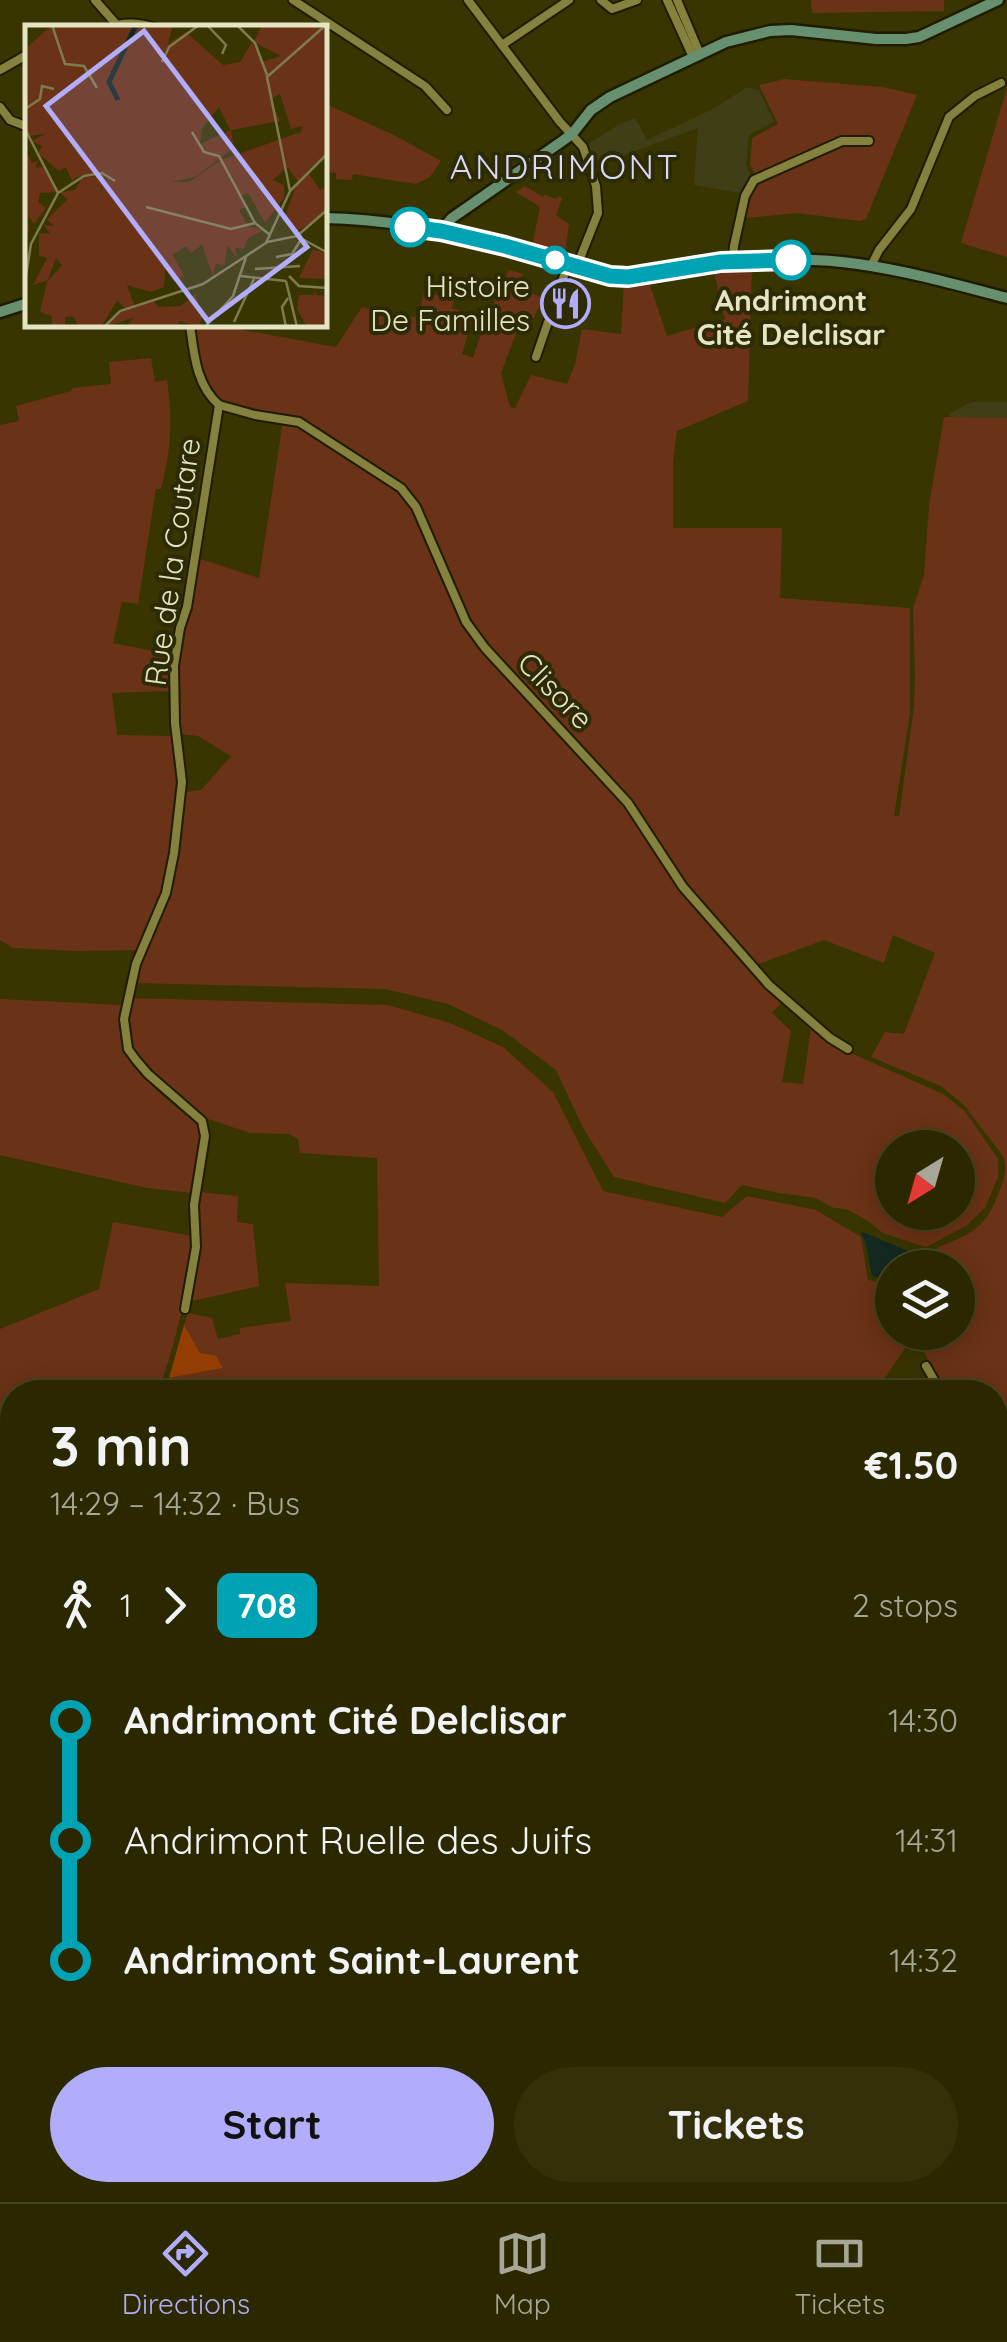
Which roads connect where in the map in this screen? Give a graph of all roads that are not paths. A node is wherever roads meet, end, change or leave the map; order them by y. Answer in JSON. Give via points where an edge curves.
{"nodes":[{"id":1,"x":95,"y":0,"type":"edge"},
{"id":2,"x":293,"y":0,"type":"edge"},
{"id":3,"x":468,"y":0,"type":"edge"},
{"id":4,"x":569,"y":0,"type":"edge"},
{"id":5,"x":600,"y":0,"type":"edge"},
{"id":6,"x":638,"y":0,"type":"edge"},
{"id":7,"x":667,"y":0,"type":"edge"},
{"id":8,"x":677,"y":0,"type":"edge"},
{"id":9,"x":998,"y":0,"type":"edge"},
{"id":10,"x":112,"y":25,"type":"edge"},
{"id":11,"x":502,"y":44,"type":"junction"},
{"id":12,"x":25,"y":56,"type":"edge"},
{"id":13,"x":696,"y":56,"type":"junction"},
{"id":14,"x":0,"y":70,"type":"edge"},
{"id":15,"x":1001,"y":83,"type":"dead end"},
{"id":16,"x":0,"y":107,"type":"edge"},
{"id":17,"x":447,"y":110,"type":"dead end"},
{"id":18,"x":5,"y":122,"type":"edge"},
{"id":19,"x":572,"y":134,"type":"junction"},
{"id":20,"x":870,"y":141,"type":"dead end"},
{"id":21,"x":328,"y":218,"type":"edge"},
{"id":22,"x":441,"y":231,"type":"junction"},
{"id":23,"x":734,"y":260,"type":"junction"},
{"id":24,"x":572,"y":265,"type":"junction"},
{"id":25,"x":871,"y":266,"type":"junction"},
{"id":26,"x":1007,"y":298,"type":"edge"},
{"id":27,"x":25,"y":304,"type":"edge"},
{"id":28,"x":0,"y":312,"type":"edge"},
{"id":29,"x":191,"y":328,"type":"edge"},
{"id":30,"x":536,"y":358,"type":"dead end"},
{"id":31,"x":220,"y":405,"type":"junction"},
{"id":32,"x":848,"y":1049,"type":"dead end"},
{"id":33,"x":185,"y":1309,"type":"dead end"},
{"id":34,"x":926,"y":1366,"type":"dead end"},
{"id":35,"x":934,"y":1380,"type":"edge"}],
"edges":[{"from":1,"to":10,"type":"street"},
{"from":2,"to":17,"type":"street","via":[[424,86]]},
{"from":3,"to":11,"type":"street"},
{"from":4,"to":11,"type":"street"},
{"from":5,"to":6,"type":"street","via":[[612,8]]},
{"from":7,"to":13,"type":"street"},
{"from":8,"to":13,"type":"street"},
{"from":9,"to":13,"type":"street","via":[[906,40],[770,31]]},
{"from":11,"to":19,"type":"street"},
{"from":12,"to":14,"type":"street"},
{"from":13,"to":19,"type":"street","via":[[610,97]]},
{"from":15,"to":25,"type":"street","via":[[949,117],[912,209]]},
{"from":16,"to":18,"type":"street"},
{"from":19,"to":22,"type":"street"},
{"from":19,"to":24,"type":"street","via":[[592,171],[598,213]]},
{"from":20,"to":23,"type":"street","via":[[842,141],[754,180]]},
{"from":21,"to":22,"type":"street"},
{"from":22,"to":24,"type":"street"},
{"from":23,"to":24,"type":"street","via":[[628,277]]},
{"from":23,"to":25,"type":"street"},
{"from":24,"to":30,"type":"street"},
{"from":25,"to":26,"type":"street"},
{"from":27,"to":28,"type":"street"},
{"from":29,"to":31,"type":"street","name":"Rue de la Coutare","via":[[201,380]]},
{"from":31,"to":32,"type":"street","name":"Clisore","via":[[300,422],[409,496],[466,622],[485,648],[628,803],[684,887],[768,985]]},
{"from":31,"to":33,"type":"street","name":"Rue de la Coutare","via":[[174,666],[179,814],[166,893],[136,964],[124,1019],[136,1060],[202,1122],[205,1136]]},
{"from":34,"to":35,"type":"street"}]}
